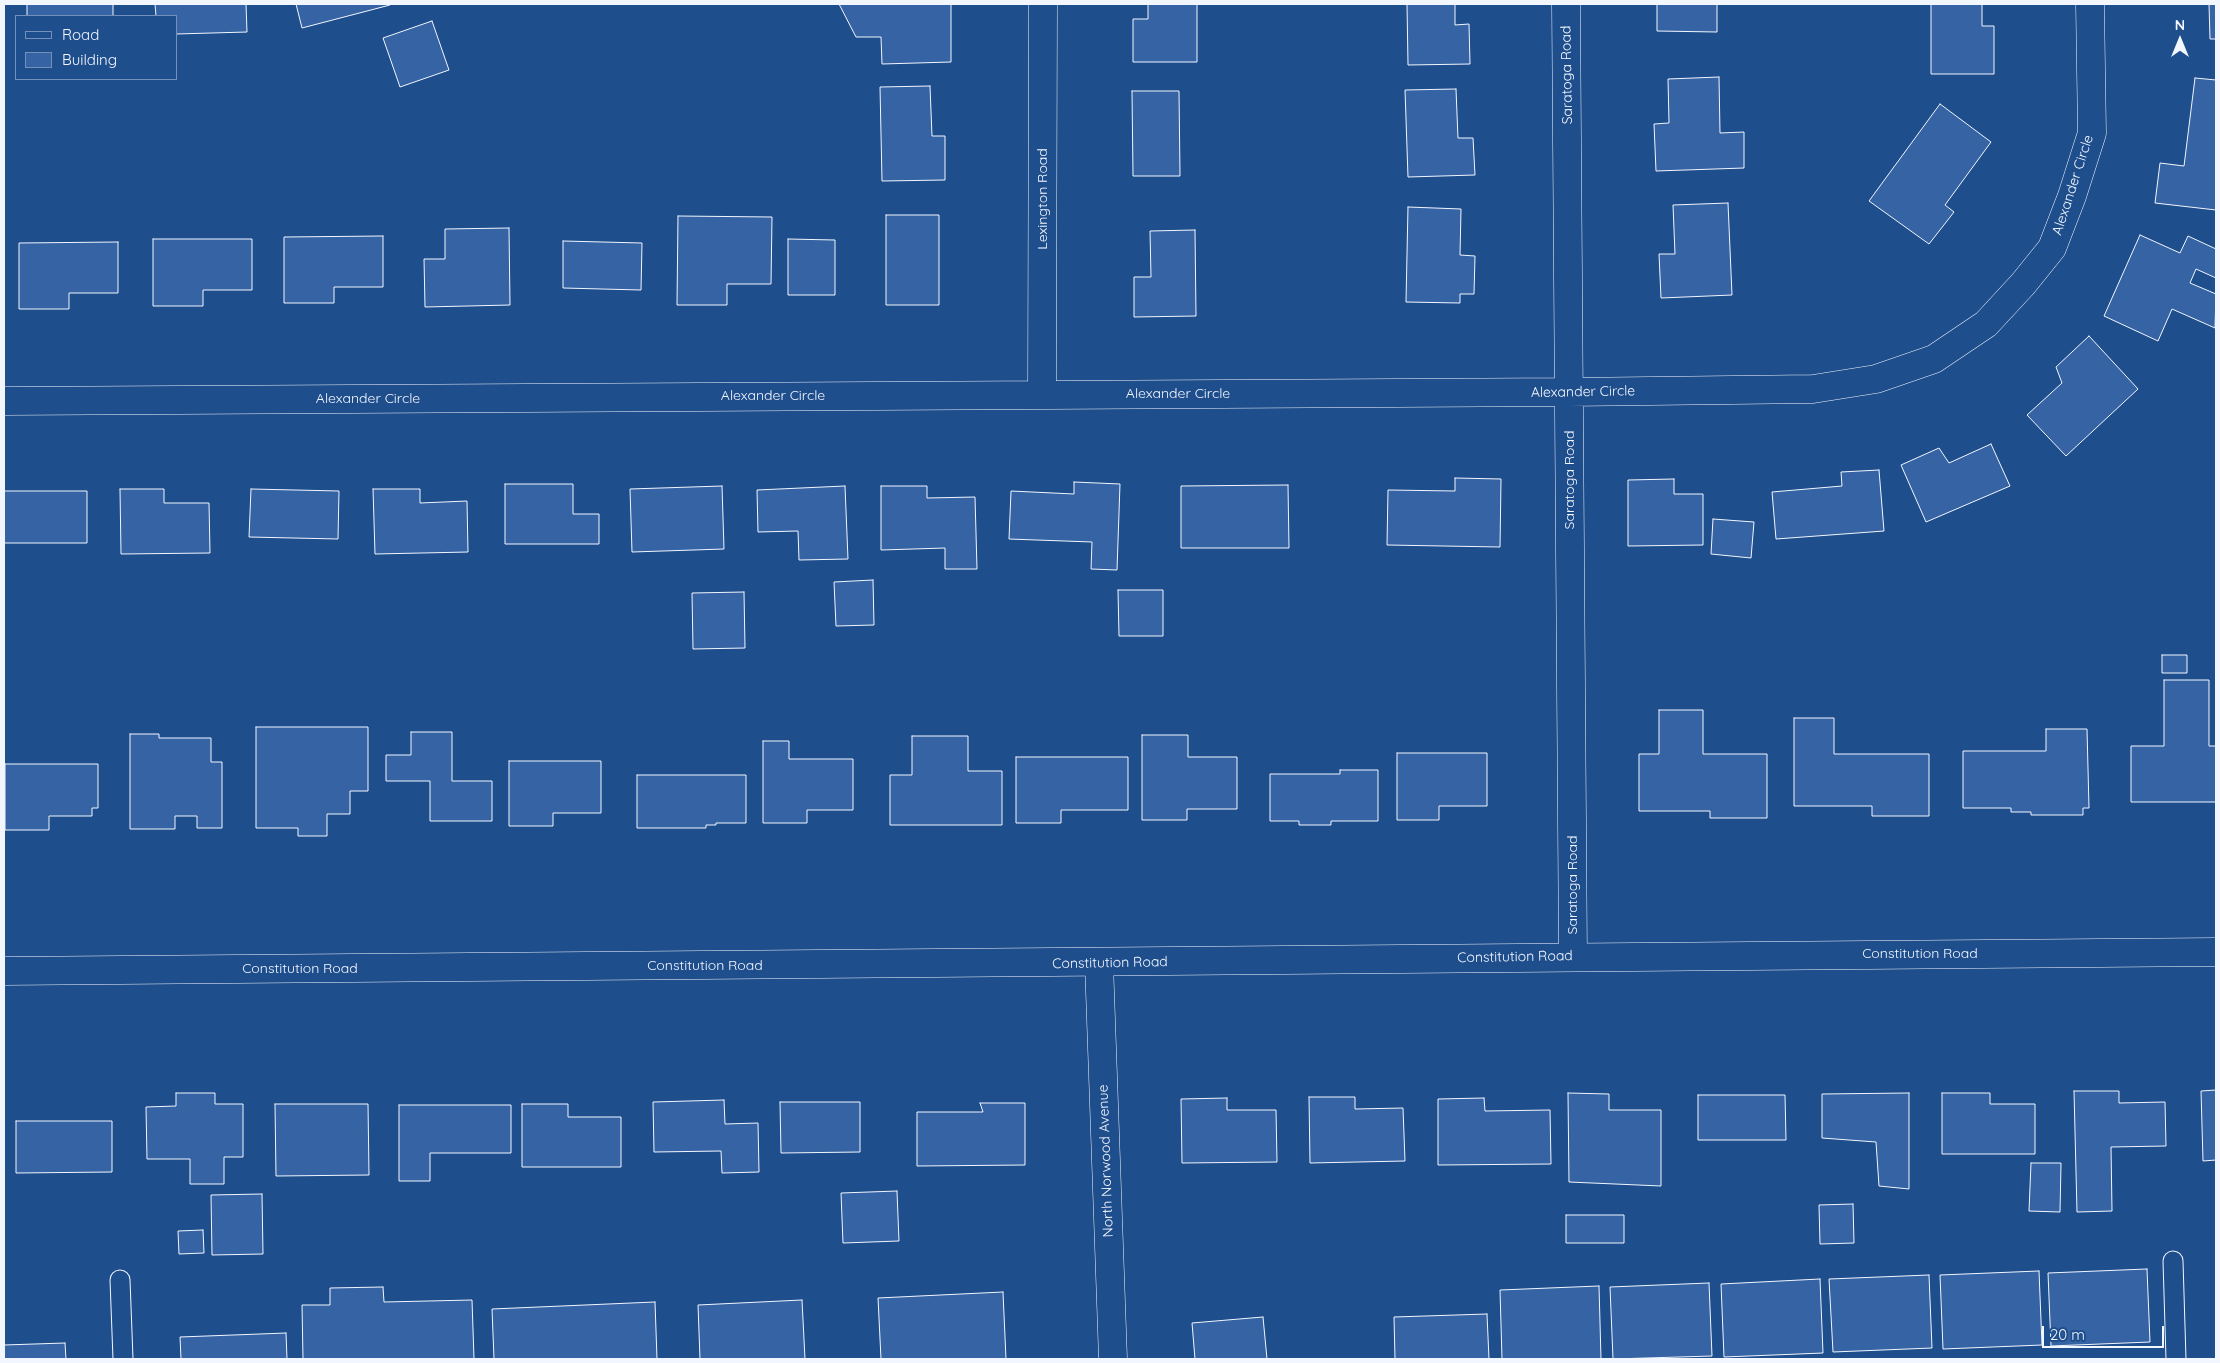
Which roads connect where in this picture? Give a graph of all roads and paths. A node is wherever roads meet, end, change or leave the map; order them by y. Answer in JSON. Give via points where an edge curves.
{"nodes":[{"id":1,"x":1043,"y":4,"type":"edge"},
{"id":2,"x":1566,"y":4,"type":"edge"},
{"id":3,"x":2090,"y":4,"type":"edge"},
{"id":4,"x":1569,"y":392,"type":"junction"},
{"id":5,"x":1042,"y":394,"type":"junction"},
{"id":6,"x":4,"y":401,"type":"edge"},
{"id":7,"x":2216,"y":952,"type":"edge"},
{"id":8,"x":1573,"y":956,"type":"junction"},
{"id":9,"x":1099,"y":963,"type":"junction"},
{"id":10,"x":4,"y":971,"type":"edge"},
{"id":11,"x":2173,"y":1261,"type":"dead end"},
{"id":12,"x":120,"y":1280,"type":"dead end"},
{"id":13,"x":123,"y":1359,"type":"edge"},
{"id":14,"x":1113,"y":1359,"type":"edge"},
{"id":15,"x":2176,"y":1359,"type":"edge"}],
"edges":[{"from":1,"to":5,"type":"street","name":"Lexington Road"},
{"from":2,"to":4,"type":"street","name":"Saratoga Road"},
{"from":3,"to":4,"type":"street","name":"Alexander Circle","via":[[2092,133],[2072,196],[2052,248],[1986,324],[1934,359],[1858,382],[1813,389]]},
{"from":4,"to":5,"type":"street","name":"Alexander Circle"},
{"from":4,"to":8,"type":"street","name":"Saratoga Road"},
{"from":5,"to":6,"type":"street","name":"Alexander Circle"},
{"from":7,"to":8,"type":"street","name":"Constitution Road"},
{"from":8,"to":9,"type":"street","name":"Constitution Road"},
{"from":9,"to":10,"type":"street","name":"Constitution Road"},
{"from":9,"to":14,"type":"street","name":"North Norwood Avenue"},
{"from":11,"to":15,"type":"lane"},
{"from":12,"to":13,"type":"lane"}]}
